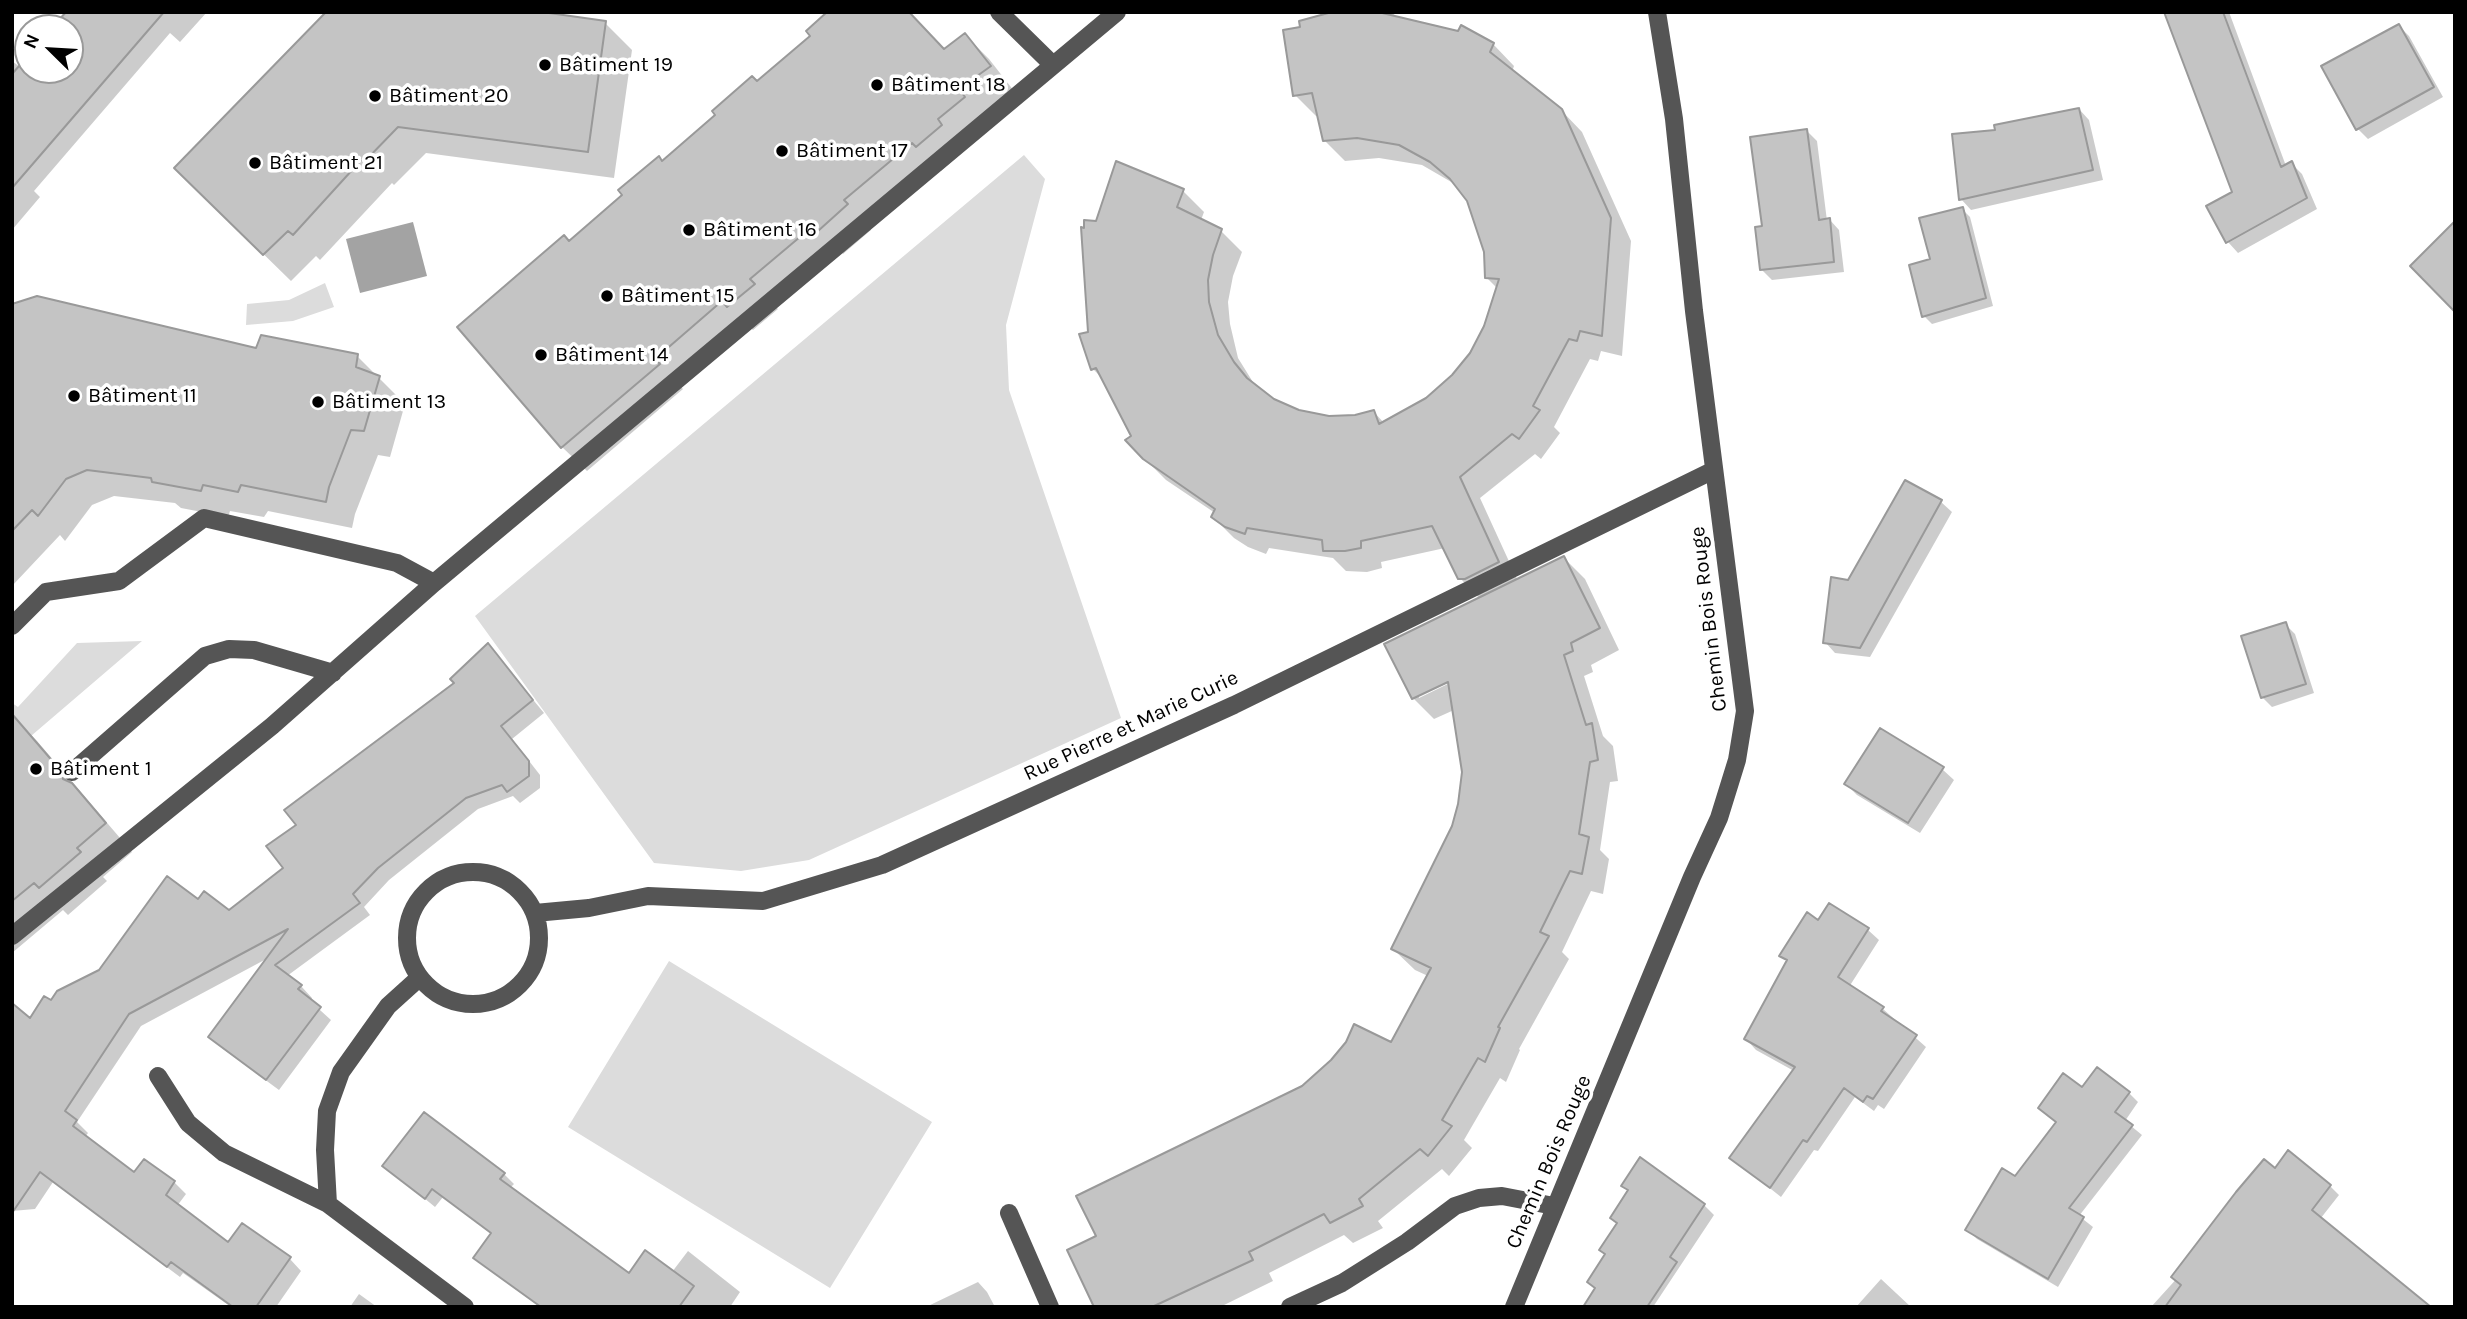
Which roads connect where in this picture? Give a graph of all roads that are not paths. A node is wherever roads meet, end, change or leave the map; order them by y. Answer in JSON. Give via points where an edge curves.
{"nodes":[{"id":1,"x":999,"y":12,"type":"edge"},
{"id":2,"x":1117,"y":12,"type":"edge"},
{"id":3,"x":1657,"y":12,"type":"edge"},
{"id":4,"x":1053,"y":65,"type":"junction"},
{"id":5,"x":1714,"y":470,"type":"junction"},
{"id":6,"x":435,"y":583,"type":"junction"},
{"id":7,"x":12,"y":626,"type":"edge"},
{"id":8,"x":333,"y":673,"type":"junction"},
{"id":9,"x":72,"y":772,"type":"dead end"},
{"id":10,"x":536,"y":913,"type":"junction"},
{"id":11,"x":12,"y":936,"type":"edge"},
{"id":12,"x":419,"y":978,"type":"junction"},
{"id":13,"x":158,"y":1076,"type":"dead end"},
{"id":14,"x":328,"y":1204,"type":"junction"},
{"id":15,"x":1554,"y":1206,"type":"junction"},
{"id":16,"x":1009,"y":1213,"type":"dead end"},
{"id":17,"x":465,"y":1307,"type":"edge"},
{"id":18,"x":1050,"y":1307,"type":"edge"},
{"id":19,"x":1290,"y":1307,"type":"edge"},
{"id":20,"x":1514,"y":1307,"type":"edge"}],
"edges":[{"from":1,"to":4,"type":"street"},
{"from":2,"to":4,"type":"street"},
{"from":3,"to":5,"type":"street","name":"Chemin Bois Rouge","via":[[1674,119]]},
{"from":4,"to":6,"type":"street"},
{"from":5,"to":10,"type":"street","name":"Rue Pierre et Marie Curie","via":[[1234,705],[882,865],[763,901],[648,896]]},
{"from":5,"to":15,"type":"street","name":"Chemin Bois Rouge","via":[[1745,711],[1737,761],[1719,818]]},
{"from":6,"to":7,"type":"street","via":[[397,563],[204,518],[120,581],[46,592]]},
{"from":6,"to":8,"type":"street"},
{"from":8,"to":9,"type":"street","via":[[254,650],[229,649],[205,656]]},
{"from":8,"to":11,"type":"street"},
{"from":10,"to":12,"type":"street","via":[[539,945],[529,975],[506,996],[475,1005],[444,999]]},
{"from":10,"to":12,"type":"street","via":[[517,887],[488,872],[455,873],[427,889],[410,916],[407,949]]},
{"from":12,"to":14,"type":"street","via":[[388,1006],[341,1072],[327,1111]]},
{"from":13,"to":14,"type":"street","via":[[188,1123],[225,1153]]},
{"from":14,"to":17,"type":"street"},
{"from":15,"to":19,"type":"street","via":[[1502,1196],[1455,1206],[1342,1283]]},
{"from":15,"to":20,"type":"street","name":"Chemin Bois Rouge"},
{"from":16,"to":18,"type":"street"}]}
